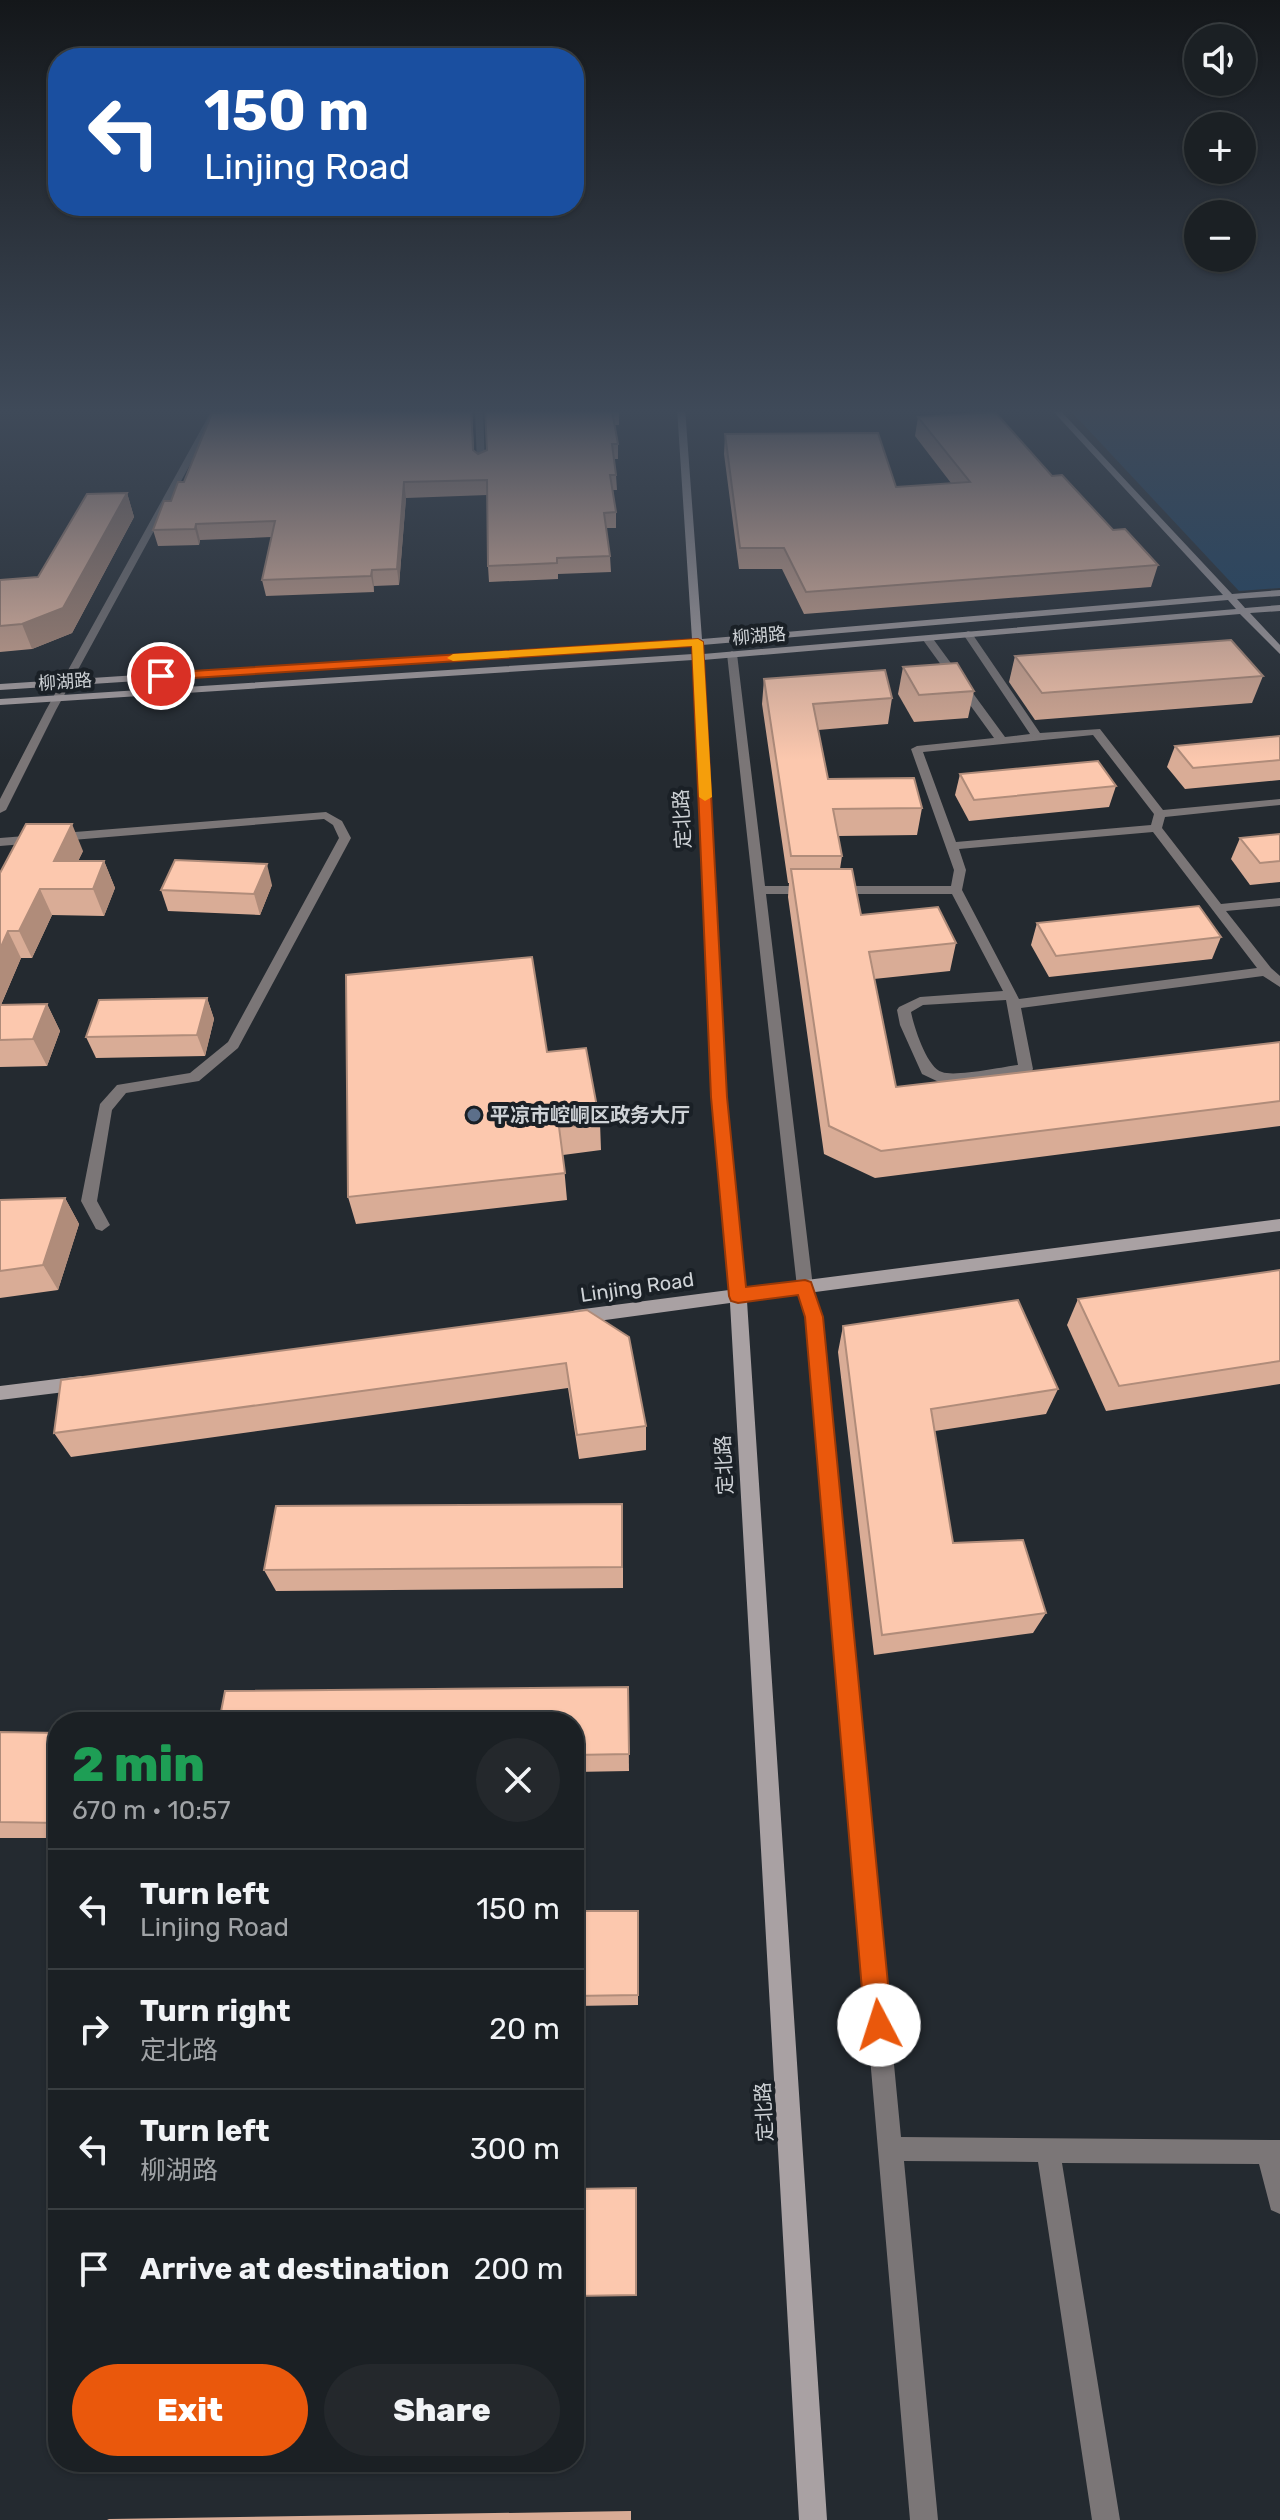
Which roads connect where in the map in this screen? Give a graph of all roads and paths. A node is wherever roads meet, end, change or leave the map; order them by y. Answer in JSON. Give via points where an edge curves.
{"nodes":[{"id":1,"x":152,"y":526,"type":"edge"},
{"id":2,"x":690,"y":526,"type":"edge"},
{"id":3,"x":1163,"y":526,"type":"edge"},
{"id":4,"x":1280,"y":593,"type":"edge"},
{"id":5,"x":1229,"y":597,"type":"junction"},
{"id":6,"x":1280,"y":608,"type":"edge"},
{"id":7,"x":1242,"y":611,"type":"junction"},
{"id":8,"x":968,"y":634,"type":"junction"},
{"id":9,"x":927,"y":638,"type":"junction"},
{"id":10,"x":698,"y":642,"type":"junction"},
{"id":11,"x":1280,"y":651,"type":"edge"},
{"id":12,"x":732,"y":654,"type":"junction"},
{"id":13,"x":698,"y":657,"type":"junction"},
{"id":14,"x":66,"y":682,"type":"junction"},
{"id":15,"x":0,"y":687,"type":"edge"},
{"id":16,"x":57,"y":699,"type":"junction"},
{"id":17,"x":0,"y":702,"type":"edge"},
{"id":18,"x":1037,"y":737,"type":"junction"},
{"id":19,"x":1002,"y":741,"type":"junction"},
{"id":20,"x":1280,"y":802,"type":"edge"},
{"id":21,"x":0,"y":810,"type":"edge"},
{"id":22,"x":1160,"y":814,"type":"junction"},
{"id":23,"x":1156,"y":828,"type":"junction"},
{"id":24,"x":0,"y":842,"type":"edge"},
{"id":25,"x":952,"y":846,"type":"junction"},
{"id":26,"x":758,"y":890,"type":"junction"},
{"id":27,"x":956,"y":890,"type":"junction"},
{"id":28,"x":1280,"y":902,"type":"edge"},
{"id":29,"x":1217,"y":908,"type":"junction"},
{"id":30,"x":1266,"y":971,"type":"junction"},
{"id":31,"x":1280,"y":983,"type":"edge"},
{"id":32,"x":1013,"y":999,"type":"junction"},
{"id":33,"x":102,"y":1225,"type":"dead end"},
{"id":34,"x":1280,"y":1225,"type":"edge"},
{"id":35,"x":805,"y":1287,"type":"junction"},
{"id":36,"x":738,"y":1296,"type":"junction"},
{"id":37,"x":565,"y":1319,"type":"edge"},
{"id":38,"x":94,"y":1381,"type":"edge"},
{"id":39,"x":0,"y":1393,"type":"edge"},
{"id":40,"x":890,"y":2149,"type":"junction"},
{"id":41,"x":1048,"y":2150,"type":"junction"},
{"id":42,"x":1274,"y":2152,"type":"edge"},
{"id":43,"x":1280,"y":2201,"type":"edge"},
{"id":44,"x":813,"y":2520,"type":"edge"},
{"id":45,"x":924,"y":2520,"type":"edge"},
{"id":46,"x":1106,"y":2520,"type":"edge"}],
"edges":[{"from":1,"to":14,"type":"street"},
{"from":2,"to":10,"type":"street","name":"定北路"},
{"from":3,"to":5,"type":"street"},
{"from":4,"to":5,"type":"street","name":"柳湖路"},
{"from":5,"to":7,"type":"street"},
{"from":5,"to":10,"type":"street","name":"柳湖路"},
{"from":6,"to":7,"type":"street","name":"柳湖路"},
{"from":7,"to":8,"type":"street","name":"柳湖路"},
{"from":7,"to":11,"type":"street"},
{"from":8,"to":9,"type":"street","name":"柳湖路"},
{"from":8,"to":18,"type":"street"},
{"from":9,"to":12,"type":"street","name":"柳湖路"},
{"from":9,"to":19,"type":"street"},
{"from":10,"to":13,"type":"street","name":"定北路"},
{"from":10,"to":14,"type":"street","name":"柳湖路"},
{"from":12,"to":13,"type":"street","name":"柳湖路"},
{"from":12,"to":26,"type":"street"},
{"from":13,"to":16,"type":"street","name":"柳湖路"},
{"from":13,"to":36,"type":"street","name":"定北路","via":[[719,1097]]},
{"from":14,"to":15,"type":"street","name":"柳湖路"},
{"from":14,"to":16,"type":"street"},
{"from":16,"to":17,"type":"street","name":"柳湖路"},
{"from":16,"to":21,"type":"street"},
{"from":18,"to":19,"type":"street"},
{"from":18,"to":22,"type":"street","via":[[1096,731]]},
{"from":19,"to":25,"type":"street","via":[[917,749]]},
{"from":20,"to":22,"type":"street"},
{"from":22,"to":23,"type":"street"},
{"from":23,"to":25,"type":"street"},
{"from":23,"to":29,"type":"street"},
{"from":24,"to":33,"type":"street","via":[[326,815],[338,823],[345,838],[233,1045],[194,1077],[122,1089],[105,1108],[89,1201]]},
{"from":25,"to":27,"type":"street","via":[[960,870]]},
{"from":26,"to":27,"type":"street"},
{"from":26,"to":35,"type":"street"},
{"from":27,"to":32,"type":"street"},
{"from":28,"to":29,"type":"street"},
{"from":29,"to":30,"type":"street"},
{"from":30,"to":31,"type":"street"},
{"from":30,"to":32,"type":"street"},
{"from":32,"to":32,"type":"street","via":[[1026,1069],[943,1079],[927,1071],[904,1010],[920,1001]]},
{"from":34,"to":35,"type":"street","name":"Linjing Road"},
{"from":35,"to":36,"type":"street","name":"Linjing Road"},
{"from":35,"to":40,"type":"street","via":[[814,1317]]},
{"from":36,"to":37,"type":"street","name":"Linjing Road"},
{"from":36,"to":44,"type":"street","name":"定北路"},
{"from":38,"to":39,"type":"street"},
{"from":40,"to":41,"type":"street"},
{"from":40,"to":45,"type":"street"},
{"from":41,"to":42,"type":"street"},
{"from":41,"to":46,"type":"street"},
{"from":42,"to":43,"type":"street"}]}
